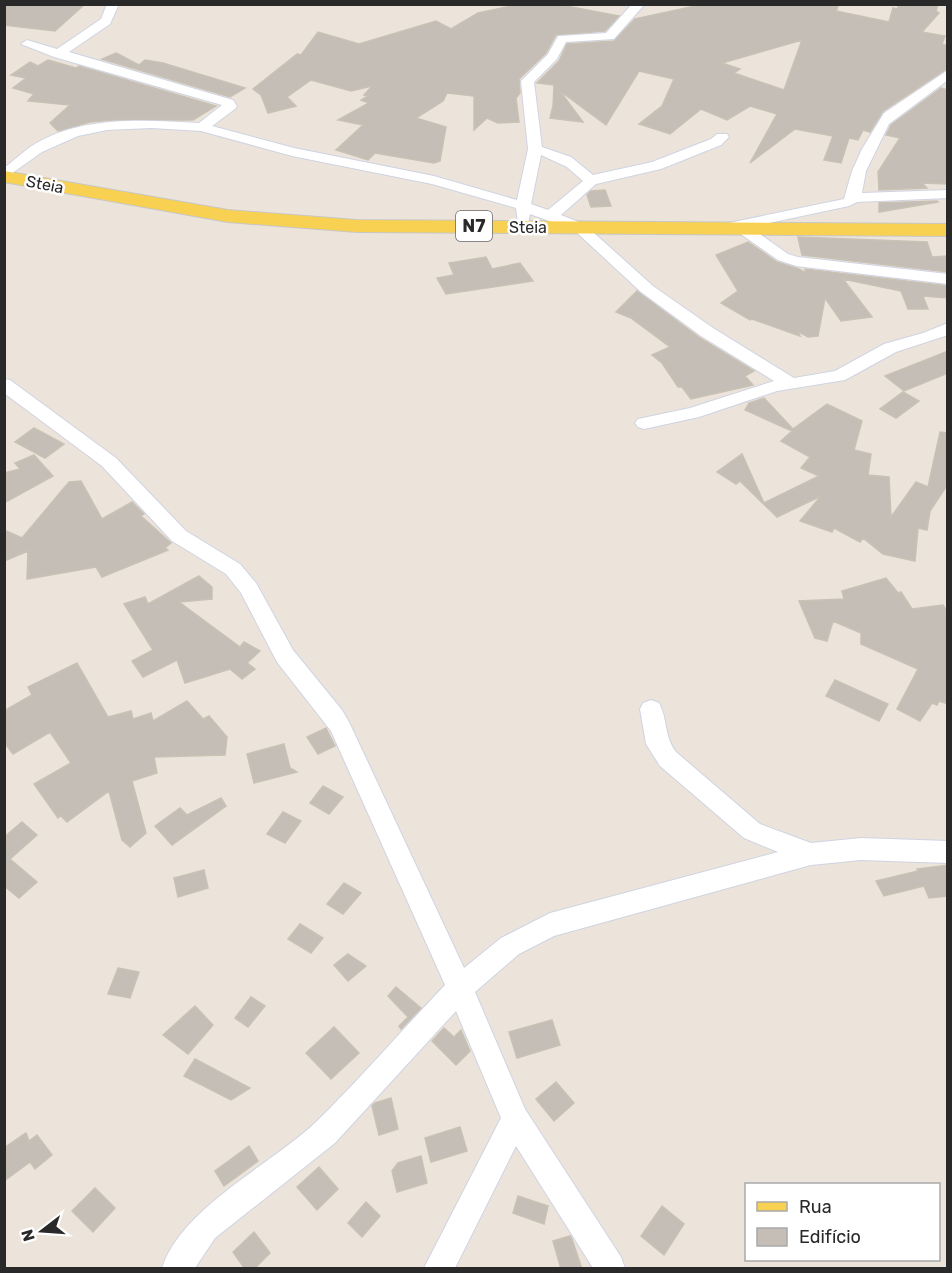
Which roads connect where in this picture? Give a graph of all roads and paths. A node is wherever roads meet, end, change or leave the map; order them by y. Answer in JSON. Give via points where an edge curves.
{"nodes":[{"id":1,"x":113,"y":4,"type":"edge"},
{"id":2,"x":639,"y":4,"type":"edge"},
{"id":3,"x":27,"y":44,"type":"dead end"},
{"id":4,"x":58,"y":54,"type":"junction"},
{"id":5,"x":948,"y":74,"type":"edge"},
{"id":6,"x":202,"y":127,"type":"junction"},
{"id":7,"x":722,"y":137,"type":"dead end"},
{"id":8,"x":535,"y":149,"type":"junction"},
{"id":9,"x":4,"y":175,"type":"edge"},
{"id":10,"x":591,"y":181,"type":"junction"},
{"id":11,"x":948,"y":194,"type":"edge"},
{"id":12,"x":853,"y":198,"type":"junction"},
{"id":13,"x":523,"y":206,"type":"junction"},
{"id":14,"x":552,"y":215,"type":"junction"},
{"id":15,"x":522,"y":226,"type":"junction"},
{"id":16,"x":579,"y":227,"type":"junction"},
{"id":17,"x":733,"y":228,"type":"junction"},
{"id":18,"x":948,"y":230,"type":"edge"},
{"id":19,"x":948,"y":279,"type":"edge"},
{"id":20,"x":948,"y":328,"type":"edge"},
{"id":21,"x":790,"y":383,"type":"junction"},
{"id":22,"x":4,"y":384,"type":"edge"},
{"id":23,"x":644,"y":423,"type":"dead end"},
{"id":24,"x":651,"y":709,"type":"dead end"},
{"id":25,"x":948,"y":852,"type":"edge"},
{"id":26,"x":811,"y":854,"type":"junction"},
{"id":27,"x":460,"y":988,"type":"junction"},
{"id":28,"x":515,"y":1119,"type":"junction"},
{"id":29,"x":177,"y":1269,"type":"edge"},
{"id":30,"x":439,"y":1269,"type":"edge"},
{"id":31,"x":610,"y":1269,"type":"edge"}],
"edges":[{"from":1,"to":4,"type":"street","via":[[106,21]]},
{"from":2,"to":8,"type":"street","via":[[610,36],[562,39],[553,56],[530,78],[527,85]]},
{"from":3,"to":4,"type":"street"},
{"from":4,"to":6,"type":"street","via":[[228,103],[230,106]]},
{"from":5,"to":12,"type":"street","via":[[883,123],[858,173]]},
{"from":6,"to":9,"type":"street","via":[[151,124],[89,129],[42,146]]},
{"from":6,"to":13,"type":"street","via":[[292,152],[434,180]]},
{"from":7,"to":10,"type":"street","via":[[671,162]]},
{"from":8,"to":10,"type":"street","via":[[568,160]]},
{"from":8,"to":13,"type":"street"},
{"from":9,"to":15,"type":"main road","name":"Steia","number":"N7","via":[[239,217],[357,226]]},
{"from":10,"to":14,"type":"street"},
{"from":11,"to":12,"type":"street"},
{"from":12,"to":17,"type":"street","via":[[845,204]]},
{"from":13,"to":14,"type":"street"},
{"from":13,"to":15,"type":"street"},
{"from":14,"to":16,"type":"street"},
{"from":15,"to":16,"type":"main road","name":"Steia","number":"N7"},
{"from":16,"to":17,"type":"main road","name":"Steia","number":"N7"},
{"from":16,"to":21,"type":"street","via":[[647,289]]},
{"from":17,"to":18,"type":"main road","name":"Steia","number":"N7"},
{"from":17,"to":19,"type":"street","via":[[796,261]]},
{"from":20,"to":21,"type":"street","via":[[890,348],[839,376]]},
{"from":21,"to":23,"type":"street","via":[[693,414]]},
{"from":22,"to":27,"type":"street","via":[[109,462],[179,536],[233,569],[249,588],[285,656],[341,728]]},
{"from":24,"to":26,"type":"street","via":[[657,744],[668,759],[752,831]]},
{"from":25,"to":26,"type":"street","via":[[861,849]]},
{"from":26,"to":27,"type":"street","via":[[550,925],[510,946]]},
{"from":27,"to":28,"type":"street"},
{"from":27,"to":29,"type":"street","via":[[325,1133],[205,1228]]},
{"from":28,"to":30,"type":"street"},
{"from":28,"to":31,"type":"street"}]}
